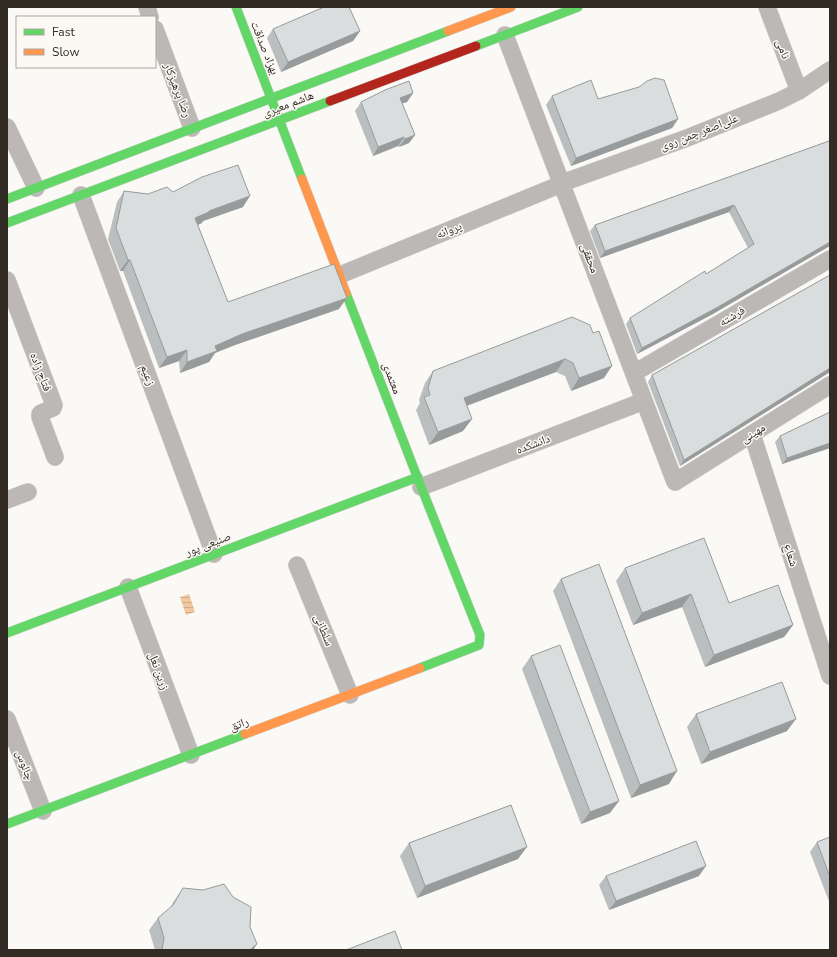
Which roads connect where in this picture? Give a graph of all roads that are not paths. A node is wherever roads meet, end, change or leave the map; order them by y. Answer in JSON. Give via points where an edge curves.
{"nodes":[{"id":1,"x":236,"y":7,"type":"edge"},
{"id":2,"x":511,"y":7,"type":"edge"},
{"id":3,"x":578,"y":7,"type":"edge"},
{"id":4,"x":767,"y":7,"type":"edge"},
{"id":5,"x":501,"y":24,"type":"junction"},
{"id":6,"x":156,"y":32,"type":"edge"},
{"id":7,"x":830,"y":70,"type":"edge"},
{"id":8,"x":799,"y":91,"type":"junction"},
{"id":9,"x":272,"y":98,"type":"junction"},
{"id":10,"x":280,"y":120,"type":"junction"},
{"id":11,"x":7,"y":127,"type":"edge"},
{"id":12,"x":192,"y":128,"type":"junction"},
{"id":13,"x":560,"y":184,"type":"junction"},
{"id":14,"x":77,"y":185,"type":"junction"},
{"id":15,"x":36,"y":188,"type":"junction"},
{"id":16,"x":7,"y":199,"type":"edge"},
{"id":17,"x":7,"y":224,"type":"edge"},
{"id":18,"x":830,"y":259,"type":"edge"},
{"id":19,"x":340,"y":275,"type":"junction"},
{"id":20,"x":7,"y":280,"type":"edge"},
{"id":21,"x":634,"y":373,"type":"junction"},
{"id":22,"x":830,"y":385,"type":"edge"},
{"id":23,"x":644,"y":401,"type":"junction"},
{"id":24,"x":752,"y":434,"type":"junction"},
{"id":25,"x":55,"y":457,"type":"dead end"},
{"id":26,"x":419,"y":482,"type":"junction"},
{"id":27,"x":675,"y":482,"type":"joint"},
{"id":28,"x":28,"y":492,"type":"dead end"},
{"id":29,"x":7,"y":500,"type":"edge"},
{"id":30,"x":214,"y":554,"type":"junction"},
{"id":31,"x":297,"y":565,"type":"dead end"},
{"id":32,"x":128,"y":587,"type":"junction"},
{"id":33,"x":8,"y":630,"type":"edge"},
{"id":34,"x":479,"y":646,"type":"joint"},
{"id":35,"x":830,"y":676,"type":"edge"},
{"id":36,"x":350,"y":695,"type":"junction"},
{"id":37,"x":7,"y":719,"type":"edge"},
{"id":38,"x":191,"y":755,"type":"junction"},
{"id":39,"x":42,"y":811,"type":"junction"},
{"id":40,"x":7,"y":824,"type":"edge"}],
"edges":[{"from":1,"to":9,"type":"street","name":"بهزاد صداقت"},
{"from":2,"to":5,"type":"street","name":"هاشم معیری"},
{"from":3,"to":5,"type":"street","name":"هاشم معیری"},
{"from":4,"to":8,"type":"street","name":"نامی"},
{"from":5,"to":9,"type":"street","name":"هاشم معیری"},
{"from":5,"to":10,"type":"street","name":"هاشم معیری"},
{"from":5,"to":13,"type":"street","name":"محققی"},
{"from":6,"to":12,"type":"street","name":"رضا پرهیزکار"},
{"from":7,"to":8,"type":"street","name":"علی‌اصغر چمن روی"},
{"from":8,"to":13,"type":"street","name":"علی‌اصغر چمن روی","via":[[687,138]]},
{"from":9,"to":10,"type":"street","name":"بهزاد صداقت"},
{"from":9,"to":12,"type":"street","name":"هاشم معیری"},
{"from":10,"to":14,"type":"street","name":"هاشم معیری"},
{"from":10,"to":19,"type":"street","name":"معتمدی"},
{"from":11,"to":15,"type":"street"},
{"from":12,"to":14,"type":"street","name":"هاشم معیری"},
{"from":13,"to":19,"type":"street","name":"پروانه"},
{"from":13,"to":21,"type":"street","name":"محققی"},
{"from":14,"to":15,"type":"street","name":"هاشم معیری"},
{"from":14,"to":17,"type":"street","name":"هاشم معیری"},
{"from":14,"to":30,"type":"street","name":"زعیم"},
{"from":15,"to":16,"type":"street","name":"هاشم معیری"},
{"from":18,"to":21,"type":"street","name":"فرشته"},
{"from":19,"to":26,"type":"street","name":"معتمدی"},
{"from":20,"to":25,"type":"street","name":"فتاح زاده","via":[[54,405],[41,413],[40,417]]},
{"from":21,"to":23,"type":"street","name":"محققی"},
{"from":22,"to":24,"type":"street","name":"مهینی"},
{"from":23,"to":26,"type":"street","name":"دانشکده"},
{"from":23,"to":27,"type":"street","name":"محققی"},
{"from":24,"to":27,"type":"street","name":"مهینی"},
{"from":24,"to":35,"type":"street","name":"شعاع"},
{"from":26,"to":30,"type":"street","name":"صنیعی پور"},
{"from":26,"to":34,"type":"street","name":"معتمدی","via":[[480,635]]},
{"from":28,"to":29,"type":"street"},
{"from":30,"to":32,"type":"street","name":"صنیعی پور"},
{"from":31,"to":36,"type":"street","name":"سلطانی"},
{"from":32,"to":33,"type":"street","name":"صنیعی پور"},
{"from":32,"to":38,"type":"street","name":"زرین نعل"},
{"from":34,"to":36,"type":"street","name":"راتق"},
{"from":36,"to":38,"type":"street","name":"راتق"},
{"from":37,"to":39,"type":"street","name":"چالوس"},
{"from":38,"to":39,"type":"street","name":"راتق"},
{"from":39,"to":40,"type":"street","name":"راتق"}]}
